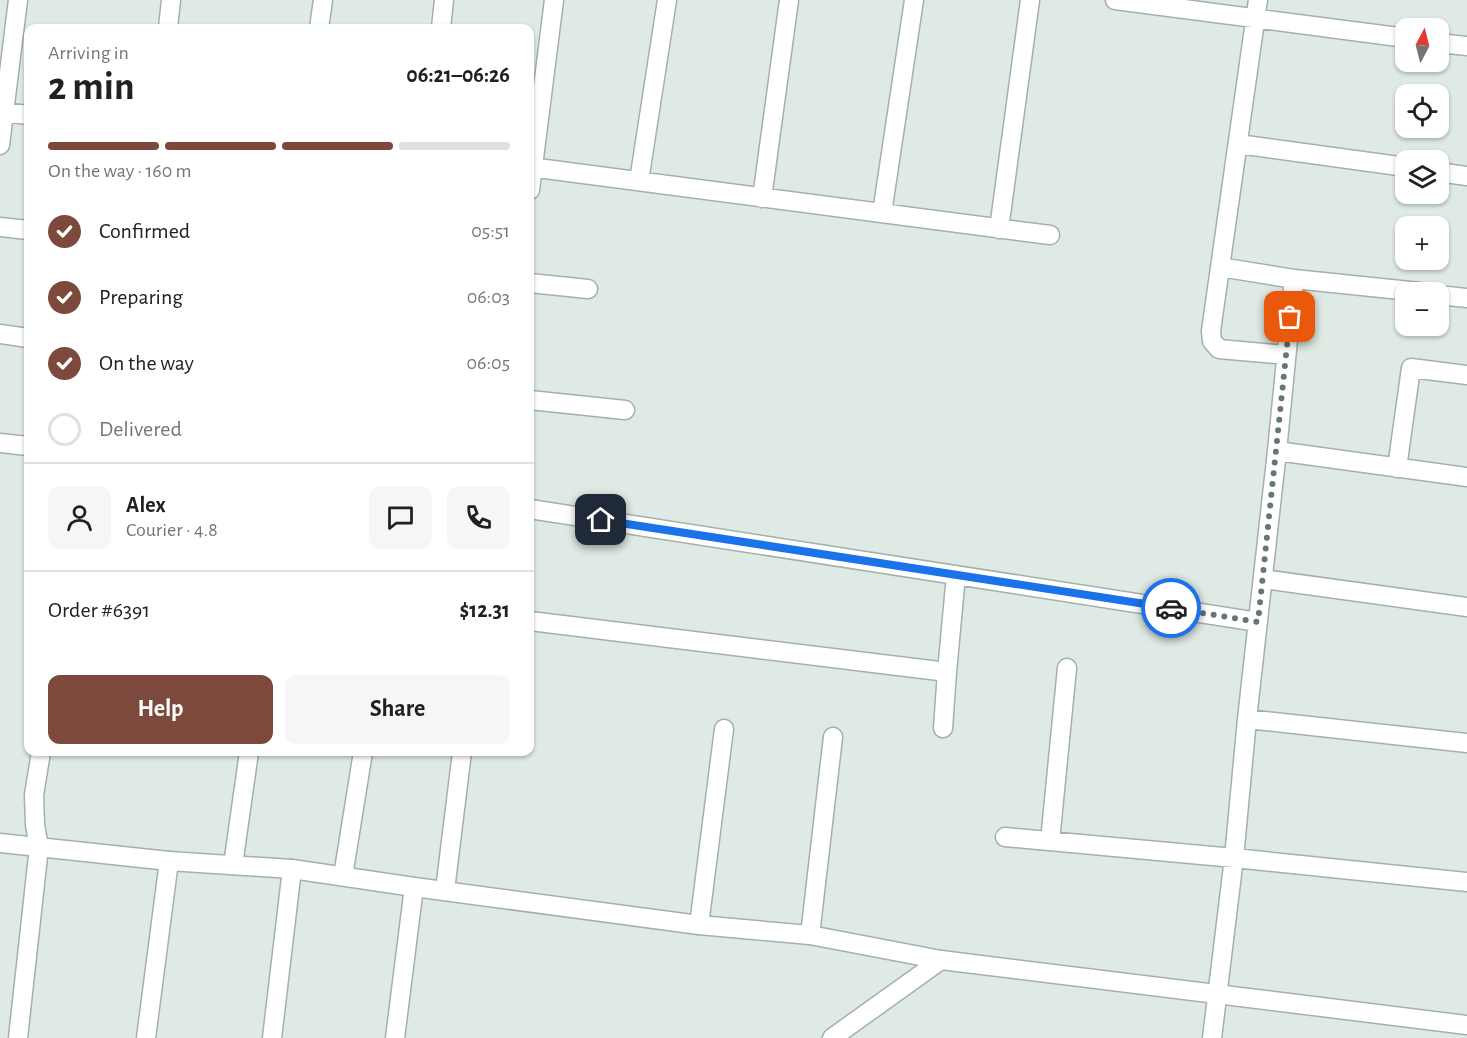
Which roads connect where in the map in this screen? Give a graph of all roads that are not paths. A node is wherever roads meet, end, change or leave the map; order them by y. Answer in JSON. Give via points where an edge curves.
{"nodes":[{"id":1,"x":18,"y":0,"type":"edge"},
{"id":2,"x":171,"y":0,"type":"edge"},
{"id":3,"x":323,"y":0,"type":"edge"},
{"id":4,"x":444,"y":0,"type":"edge"},
{"id":5,"x":554,"y":0,"type":"edge"},
{"id":6,"x":667,"y":0,"type":"edge"},
{"id":7,"x":789,"y":0,"type":"edge"},
{"id":8,"x":914,"y":0,"type":"edge"},
{"id":9,"x":1030,"y":0,"type":"edge"},
{"id":10,"x":1115,"y":0,"type":"edge"},
{"id":11,"x":1258,"y":0,"type":"edge"},
{"id":12,"x":1256,"y":20,"type":"junction"},
{"id":13,"x":168,"y":24,"type":"edge"},
{"id":14,"x":320,"y":24,"type":"edge"},
{"id":15,"x":441,"y":24,"type":"edge"},
{"id":16,"x":1395,"y":37,"type":"edge"},
{"id":17,"x":1449,"y":44,"type":"edge"},
{"id":18,"x":1467,"y":46,"type":"edge"},
{"id":19,"x":4,"y":112,"type":"junction"},
{"id":20,"x":24,"y":114,"type":"edge"},
{"id":21,"x":1238,"y":144,"type":"junction"},
{"id":22,"x":0,"y":145,"type":"edge"},
{"id":23,"x":534,"y":145,"type":"edge"},
{"id":24,"x":1395,"y":165,"type":"edge"},
{"id":25,"x":534,"y":167,"type":"edge"},
{"id":26,"x":1449,"y":174,"type":"edge"},
{"id":27,"x":1467,"y":176,"type":"edge"},
{"id":28,"x":639,"y":181,"type":"junction"},
{"id":29,"x":762,"y":198,"type":"junction"},
{"id":30,"x":882,"y":213,"type":"junction"},
{"id":31,"x":0,"y":227,"type":"edge"},
{"id":32,"x":999,"y":229,"type":"junction"},
{"id":33,"x":24,"y":230,"type":"edge"},
{"id":34,"x":1050,"y":235,"type":"dead end"},
{"id":35,"x":1220,"y":267,"type":"junction"},
{"id":36,"x":1294,"y":279,"type":"junction"},
{"id":37,"x":534,"y":283,"type":"edge"},
{"id":38,"x":588,"y":289,"type":"dead end"},
{"id":39,"x":1395,"y":289,"type":"edge"},
{"id":40,"x":1449,"y":296,"type":"edge"},
{"id":41,"x":1467,"y":298,"type":"edge"},
{"id":42,"x":0,"y":334,"type":"edge"},
{"id":43,"x":24,"y":337,"type":"edge"},
{"id":44,"x":1286,"y":356,"type":"junction"},
{"id":45,"x":1467,"y":375,"type":"edge"},
{"id":46,"x":534,"y":400,"type":"edge"},
{"id":47,"x":626,"y":410,"type":"dead end"},
{"id":48,"x":0,"y":443,"type":"edge"},
{"id":49,"x":24,"y":446,"type":"edge"},
{"id":50,"x":1277,"y":451,"type":"junction"},
{"id":51,"x":1397,"y":468,"type":"junction"},
{"id":52,"x":1467,"y":477,"type":"edge"},
{"id":53,"x":534,"y":510,"type":"edge"},
{"id":54,"x":956,"y":575,"type":"junction"},
{"id":55,"x":1263,"y":579,"type":"junction"},
{"id":56,"x":1467,"y":607,"type":"edge"},
{"id":57,"x":534,"y":621,"type":"edge"},
{"id":58,"x":1258,"y":622,"type":"junction"},
{"id":59,"x":1067,"y":668,"type":"dead end"},
{"id":60,"x":947,"y":672,"type":"junction"},
{"id":61,"x":1247,"y":719,"type":"junction"},
{"id":62,"x":943,"y":728,"type":"dead end"},
{"id":63,"x":724,"y":729,"type":"dead end"},
{"id":64,"x":833,"y":737,"type":"dead end"},
{"id":65,"x":1467,"y":743,"type":"edge"},
{"id":66,"x":40,"y":756,"type":"edge"},
{"id":67,"x":248,"y":756,"type":"edge"},
{"id":68,"x":362,"y":756,"type":"edge"},
{"id":69,"x":461,"y":756,"type":"edge"},
{"id":70,"x":1005,"y":837,"type":"dead end"},
{"id":71,"x":1050,"y":841,"type":"junction"},
{"id":72,"x":0,"y":843,"type":"edge"},
{"id":73,"x":39,"y":847,"type":"junction"},
{"id":74,"x":1234,"y":858,"type":"junction"},
{"id":75,"x":169,"y":861,"type":"junction"},
{"id":76,"x":233,"y":865,"type":"junction"},
{"id":77,"x":292,"y":869,"type":"junction"},
{"id":78,"x":343,"y":876,"type":"junction"},
{"id":79,"x":1467,"y":882,"type":"edge"},
{"id":80,"x":414,"y":887,"type":"junction"},
{"id":81,"x":444,"y":890,"type":"junction"},
{"id":82,"x":699,"y":925,"type":"junction"},
{"id":83,"x":810,"y":935,"type":"junction"},
{"id":84,"x":941,"y":960,"type":"junction"},
{"id":85,"x":1216,"y":994,"type":"junction"},
{"id":86,"x":860,"y":1018,"type":"junction"},
{"id":87,"x":1467,"y":1025,"type":"edge"},
{"id":88,"x":18,"y":1038,"type":"edge"},
{"id":89,"x":146,"y":1038,"type":"edge"},
{"id":90,"x":272,"y":1038,"type":"edge"},
{"id":91,"x":395,"y":1038,"type":"edge"},
{"id":92,"x":832,"y":1038,"type":"edge"},
{"id":93,"x":858,"y":1038,"type":"edge"},
{"id":94,"x":1212,"y":1038,"type":"edge"}],
"edges":[{"from":1,"to":19,"type":"street"},
{"from":2,"to":13,"type":"street"},
{"from":3,"to":14,"type":"street"},
{"from":4,"to":15,"type":"street"},
{"from":5,"to":23,"type":"street"},
{"from":6,"to":28,"type":"street"},
{"from":7,"to":29,"type":"street"},
{"from":8,"to":30,"type":"street"},
{"from":9,"to":32,"type":"street"},
{"from":10,"to":12,"type":"street"},
{"from":11,"to":12,"type":"street"},
{"from":12,"to":16,"type":"street"},
{"from":12,"to":21,"type":"street"},
{"from":17,"to":18,"type":"street"},
{"from":19,"to":20,"type":"street"},
{"from":19,"to":22,"type":"street"},
{"from":21,"to":24,"type":"street"},
{"from":21,"to":35,"type":"street"},
{"from":25,"to":28,"type":"street"},
{"from":26,"to":27,"type":"street"},
{"from":28,"to":29,"type":"street"},
{"from":29,"to":30,"type":"street"},
{"from":30,"to":32,"type":"street"},
{"from":31,"to":33,"type":"street"},
{"from":32,"to":34,"type":"street"},
{"from":35,"to":36,"type":"street"},
{"from":35,"to":44,"type":"street","via":[[1212,341],[1219,349]]},
{"from":36,"to":39,"type":"street"},
{"from":36,"to":44,"type":"street"},
{"from":37,"to":38,"type":"street"},
{"from":40,"to":41,"type":"street"},
{"from":42,"to":43,"type":"street"},
{"from":44,"to":50,"type":"street"},
{"from":45,"to":51,"type":"street","via":[[1411,368]]},
{"from":46,"to":47,"type":"street"},
{"from":48,"to":49,"type":"street"},
{"from":50,"to":51,"type":"street"},
{"from":50,"to":55,"type":"street"},
{"from":51,"to":52,"type":"street"},
{"from":53,"to":54,"type":"street"},
{"from":54,"to":58,"type":"street"},
{"from":54,"to":60,"type":"street"},
{"from":55,"to":56,"type":"street"},
{"from":55,"to":58,"type":"street"},
{"from":57,"to":60,"type":"street"},
{"from":58,"to":61,"type":"street"},
{"from":59,"to":71,"type":"street"},
{"from":60,"to":62,"type":"street"},
{"from":61,"to":65,"type":"street"},
{"from":61,"to":74,"type":"street"},
{"from":63,"to":82,"type":"street"},
{"from":64,"to":83,"type":"street"},
{"from":66,"to":73,"type":"street","via":[[34,795]]},
{"from":67,"to":76,"type":"street"},
{"from":68,"to":78,"type":"street"},
{"from":69,"to":81,"type":"street"},
{"from":70,"to":71,"type":"street"},
{"from":71,"to":74,"type":"street"},
{"from":72,"to":73,"type":"street"},
{"from":73,"to":75,"type":"street"},
{"from":73,"to":88,"type":"street"},
{"from":74,"to":79,"type":"street"},
{"from":74,"to":85,"type":"street"},
{"from":75,"to":76,"type":"street"},
{"from":75,"to":89,"type":"street"},
{"from":76,"to":77,"type":"street"},
{"from":77,"to":78,"type":"street"},
{"from":77,"to":90,"type":"street"},
{"from":78,"to":80,"type":"street"},
{"from":80,"to":81,"type":"street"},
{"from":80,"to":91,"type":"street"},
{"from":81,"to":82,"type":"street"},
{"from":82,"to":83,"type":"street"},
{"from":83,"to":84,"type":"street"},
{"from":84,"to":85,"type":"street"},
{"from":84,"to":86,"type":"street"},
{"from":85,"to":87,"type":"street"},
{"from":85,"to":94,"type":"street"},
{"from":86,"to":92,"type":"street"},
{"from":86,"to":93,"type":"street"}]}
